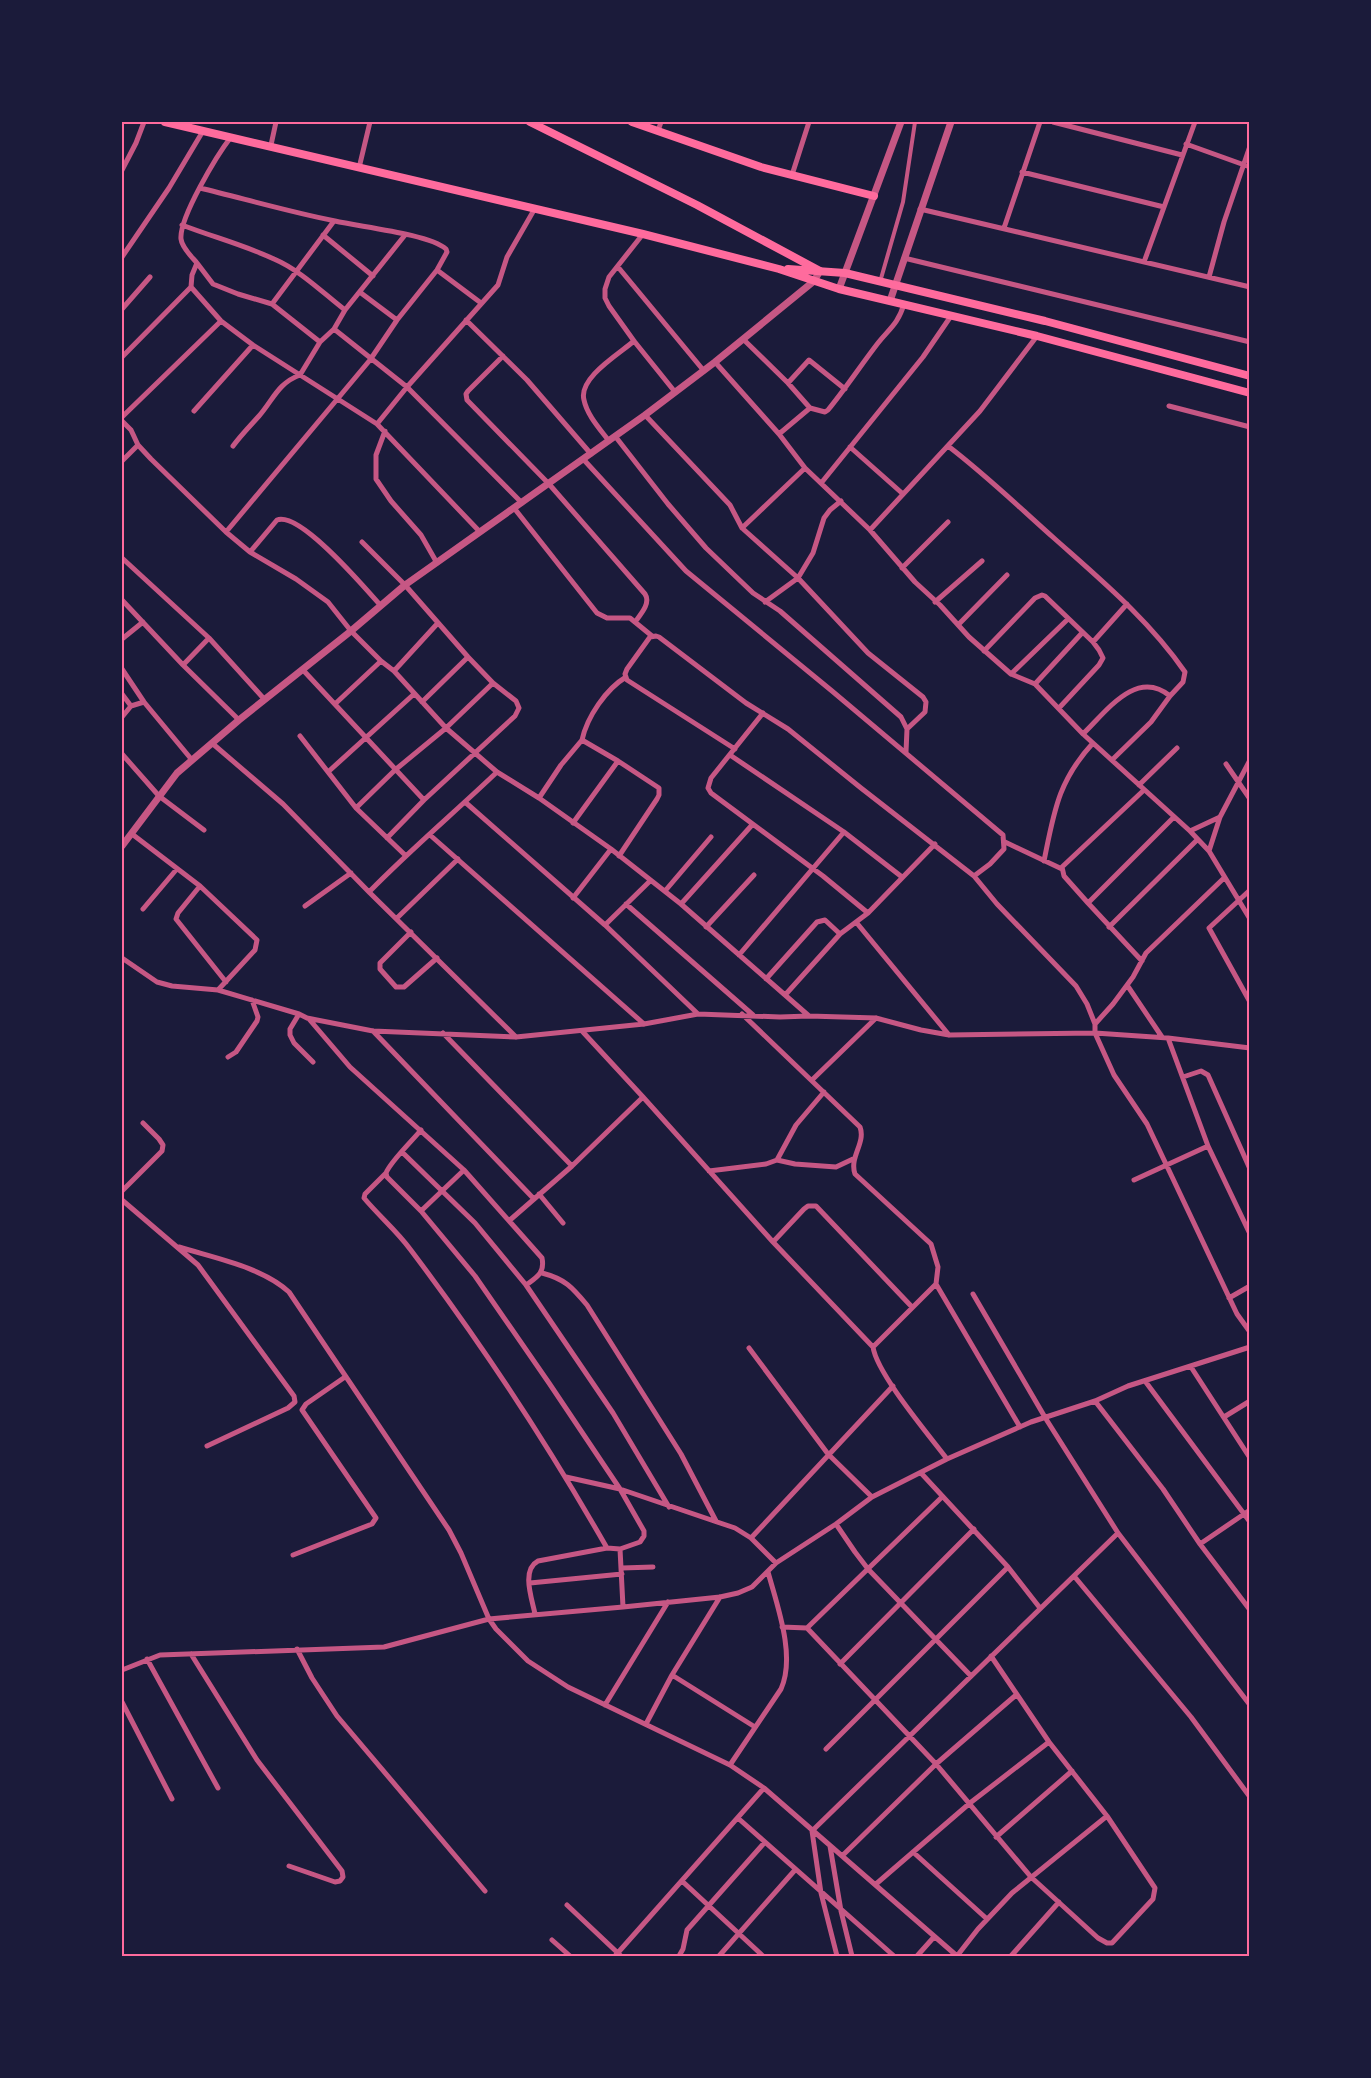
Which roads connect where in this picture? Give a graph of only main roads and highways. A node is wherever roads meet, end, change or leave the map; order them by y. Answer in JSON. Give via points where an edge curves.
{"nodes":[{"id":1,"x":165,"y":122,"type":"edge"},
{"id":2,"x":530,"y":122,"type":"edge"},
{"id":3,"x":632,"y":122,"type":"edge"},
{"id":4,"x":874,"y":196,"type":"road end"},
{"id":5,"x":779,"y":268,"type":"junction"},
{"id":6,"x":820,"y":271,"type":"junction"},
{"id":7,"x":1250,"y":376,"type":"edge"},
{"id":8,"x":1250,"y":393,"type":"edge"}],
"edges":[{"from":1,"to":5,"type":"main road"},
{"from":2,"to":6,"type":"main road"},
{"from":3,"to":4,"type":"main road","via":[[792,176]]},
{"from":5,"to":6,"type":"main road"},
{"from":5,"to":8,"type":"main road","via":[[839,289],[1037,336]]},
{"from":6,"to":7,"type":"main road","via":[[845,273],[1045,321]]}]}
